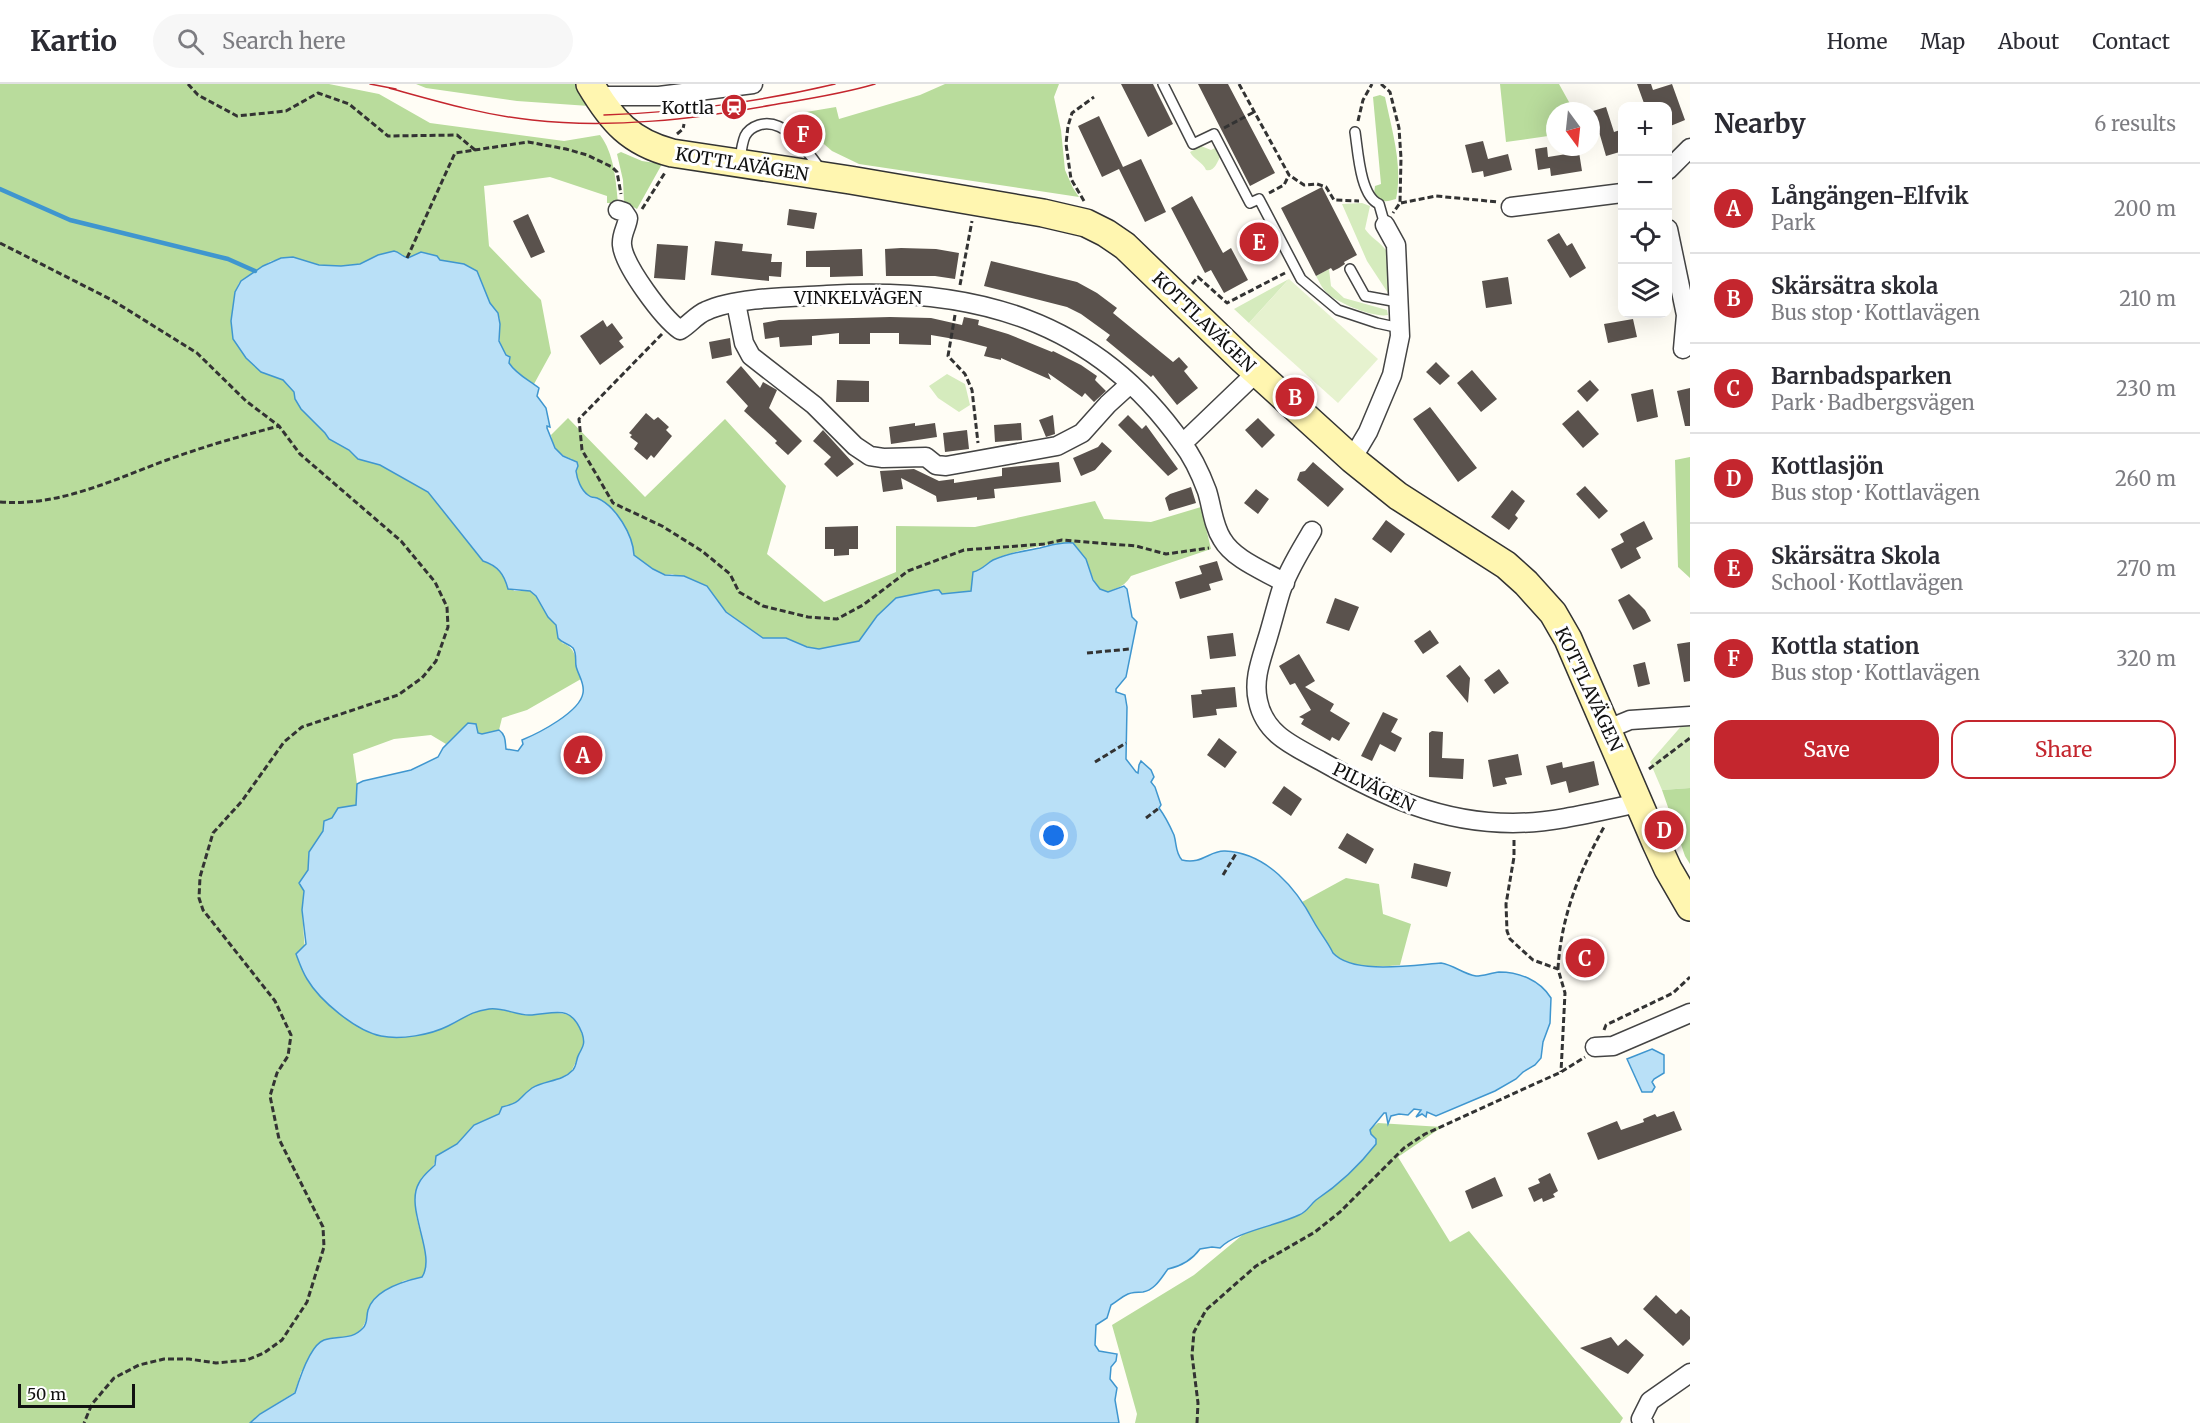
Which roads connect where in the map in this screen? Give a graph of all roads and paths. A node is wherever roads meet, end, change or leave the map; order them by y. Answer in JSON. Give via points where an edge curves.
{"nodes":[{"id":1,"x":188,"y":84,"type":"edge"},
{"id":2,"x":753,"y":84,"type":"edge"},
{"id":3,"x":1163,"y":84,"type":"edge"},
{"id":4,"x":1239,"y":84,"type":"edge"},
{"id":5,"x":1372,"y":84,"type":"edge"},
{"id":6,"x":1381,"y":84,"type":"edge"},
{"id":7,"x":594,"y":90,"type":"edge"},
{"id":8,"x":1094,"y":97,"type":"dead end"},
{"id":9,"x":1254,"y":112,"type":"junction"},
{"id":10,"x":684,"y":124,"type":"dead end"},
{"id":11,"x":1221,"y":130,"type":"dead end"},
{"id":12,"x":1355,"y":132,"type":"joint"},
{"id":13,"x":1690,"y":148,"type":"edge"},
{"id":14,"x":475,"y":150,"type":"junction"},
{"id":15,"x":672,"y":153,"type":"junction"},
{"id":16,"x":738,"y":164,"type":"junction"},
{"id":17,"x":1672,"y":166,"type":"edge"},
{"id":18,"x":1289,"y":175,"type":"junction"},
{"id":19,"x":825,"y":176,"type":"junction"},
{"id":20,"x":1618,"y":194,"type":"edge"},
{"id":21,"x":1266,"y":195,"type":"dead end"},
{"id":22,"x":1358,"y":201,"type":"dead end"},
{"id":23,"x":975,"y":203,"type":"junction"},
{"id":24,"x":1400,"y":203,"type":"junction"},
{"id":25,"x":1087,"y":205,"type":"dead end"},
{"id":26,"x":1511,"y":207,"type":"joint"},
{"id":27,"x":623,"y":214,"type":"junction"},
{"id":28,"x":1385,"y":225,"type":"junction"},
{"id":29,"x":0,"y":243,"type":"edge"},
{"id":30,"x":1672,"y":248,"type":"edge"},
{"id":31,"x":406,"y":258,"type":"dead end"},
{"id":32,"x":1295,"y":267,"type":"junction"},
{"id":33,"x":1350,"y":269,"type":"dead end"},
{"id":34,"x":1191,"y":285,"type":"dead end"},
{"id":35,"x":958,"y":300,"type":"junction"},
{"id":36,"x":1398,"y":302,"type":"junction"},
{"id":37,"x":736,"y":303,"type":"junction"},
{"id":38,"x":671,"y":324,"type":"junction"},
{"id":39,"x":1400,"y":328,"type":"junction"},
{"id":40,"x":1683,"y":349,"type":"dead end"},
{"id":41,"x":1257,"y":372,"type":"junction"},
{"id":42,"x":1130,"y":384,"type":"junction"},
{"id":43,"x":279,"y":426,"type":"junction"},
{"id":44,"x":1183,"y":443,"type":"junction"},
{"id":45,"x":1352,"y":459,"type":"junction"},
{"id":46,"x":980,"y":460,"type":"junction"},
{"id":47,"x":0,"y":502,"type":"edge"},
{"id":48,"x":1312,"y":531,"type":"dead end"},
{"id":49,"x":1227,"y":545,"type":"junction"},
{"id":50,"x":1285,"y":582,"type":"junction"},
{"id":51,"x":1130,"y":649,"type":"dead end"},
{"id":52,"x":1087,"y":653,"type":"dead end"},
{"id":53,"x":1690,"y":716,"type":"edge"},
{"id":54,"x":1608,"y":729,"type":"junction"},
{"id":55,"x":1690,"y":738,"type":"edge"},
{"id":56,"x":1126,"y":743,"type":"dead end"},
{"id":57,"x":1095,"y":762,"type":"dead end"},
{"id":58,"x":1649,"y":770,"type":"dead end"},
{"id":59,"x":1627,"y":805,"type":"junction"},
{"id":60,"x":1159,"y":808,"type":"dead end"},
{"id":61,"x":1146,"y":818,"type":"dead end"},
{"id":62,"x":1514,"y":823,"type":"junction"},
{"id":63,"x":1237,"y":852,"type":"dead end"},
{"id":64,"x":1223,"y":875,"type":"dead end"},
{"id":65,"x":1690,"y":907,"type":"edge"},
{"id":66,"x":1558,"y":969,"type":"junction"},
{"id":67,"x":1690,"y":977,"type":"edge"},
{"id":68,"x":1690,"y":1013,"type":"edge"},
{"id":69,"x":1595,"y":1047,"type":"junction"},
{"id":70,"x":1561,"y":1072,"type":"junction"},
{"id":71,"x":1690,"y":1373,"type":"edge"},
{"id":72,"x":1643,"y":1421,"type":"edge"},
{"id":73,"x":84,"y":1423,"type":"edge"},
{"id":74,"x":1197,"y":1423,"type":"edge"}],
"edges":[{"from":1,"to":14,"type":"path","via":[[198,95],[237,116],[286,111],[318,93],[349,104],[388,136],[457,135]]},
{"from":2,"to":7,"type":"street","name":"KOTTLAVÄGEN","via":[[659,96]]},
{"from":3,"to":32,"type":"lane","via":[[1193,144],[1214,134],[1250,203],[1259,199]]},
{"from":4,"to":9,"type":"path"},
{"from":5,"to":12,"type":"path","via":[[1363,100]]},
{"from":6,"to":24,"type":"path","via":[[1390,92],[1399,128]]},
{"from":7,"to":15,"type":"street","name":"KOTTLAVÄGEN","via":[[617,123],[636,140]]},
{"from":8,"to":25,"type":"path","via":[[1072,113],[1066,144],[1071,179]]},
{"from":9,"to":11,"type":"path"},
{"from":9,"to":18,"type":"path"},
{"from":10,"to":15,"type":"path"},
{"from":12,"to":28,"type":"lane","via":[[1365,189],[1372,202],[1379,204]]},
{"from":13,"to":17,"type":"street"},
{"from":14,"to":27,"type":"path","via":[[528,142],[587,155],[617,172]]},
{"from":14,"to":31,"type":"path","via":[[455,153]]},
{"from":15,"to":16,"type":"street","name":"KOTTLAVÄGEN"},
{"from":15,"to":27,"type":"path","via":[[671,162],[638,215]]},
{"from":16,"to":19,"type":"street","name":"KOTTLAVÄGEN"},
{"from":16,"to":19,"type":"lane","via":[[751,128],[774,123],[808,152]]},
{"from":18,"to":21,"type":"path","via":[[1284,185]]},
{"from":18,"to":22,"type":"path","via":[[1304,185],[1326,187],[1335,200]]},
{"from":19,"to":23,"type":"street","name":"KOTTLAVÄGEN"},
{"from":20,"to":26,"type":"street"},
{"from":23,"to":35,"type":"path"},
{"from":23,"to":41,"type":"street","name":"KOTTLAVÄGEN","via":[[1076,220],[1106,233],[1146,264]]},
{"from":24,"to":26,"type":"path","via":[[1436,196],[1493,200]]},
{"from":24,"to":28,"type":"path"},
{"from":27,"to":38,"type":"street","via":[[626,261]]},
{"from":28,"to":36,"type":"street","via":[[1396,245]]},
{"from":29,"to":43,"type":"path","via":[[112,300],[197,353],[246,401]]},
{"from":30,"to":40,"type":"street","via":[[1686,315]]},
{"from":32,"to":34,"type":"path","via":[[1227,303],[1198,277]]},
{"from":32,"to":39,"type":"lane","via":[[1301,279],[1338,310]]},
{"from":33,"to":36,"type":"lane","via":[[1365,296]]},
{"from":35,"to":37,"type":"street","name":"VINKELVÄGEN","via":[[850,293]]},
{"from":35,"to":42,"type":"street","name":"VINKELVÄGEN","via":[[1020,315],[1056,332],[1102,359]]},
{"from":35,"to":46,"type":"path","via":[[948,356],[965,374],[972,390]]},
{"from":36,"to":39,"type":"street"},
{"from":37,"to":38,"type":"street","name":"VINKELVÄGEN","via":[[706,311],[680,330]]},
{"from":37,"to":46,"type":"street","via":[[744,343],[751,356],[814,405],[870,456],[926,457],[936,465],[946,466]]},
{"from":38,"to":49,"type":"path","via":[[579,419],[582,450],[614,503],[702,550],[730,574],[739,592],[763,606],[808,617],[837,619],[908,571],[964,550],[1062,540],[1136,546],[1166,554]]},
{"from":39,"to":45,"type":"street","via":[[1392,375]]},
{"from":41,"to":44,"type":"street"},
{"from":41,"to":45,"type":"street","name":"KOTTLAVÄGEN"},
{"from":42,"to":44,"type":"street","name":"VINKELVÄGEN"},
{"from":42,"to":46,"type":"street","via":[[1072,440]]},
{"from":43,"to":47,"type":"path","via":[[189,452],[86,491],[26,504]]},
{"from":43,"to":73,"type":"path","via":[[300,454],[401,541],[435,582],[447,607],[448,627],[436,661],[422,678],[398,695],[302,727],[284,742],[242,801],[213,833],[200,877],[203,910],[275,1001],[291,1035],[288,1056],[270,1096],[279,1139],[323,1227],[324,1247],[307,1302],[282,1340],[248,1360],[216,1363],[164,1359],[139,1365],[114,1378],[92,1404]]},
{"from":44,"to":49,"type":"street","via":[[1200,473],[1217,528]]},
{"from":45,"to":54,"type":"street","name":"KOTTLAVÄGEN","via":[[1398,496],[1506,566],[1540,597],[1568,639]]},
{"from":48,"to":50,"type":"street","name":"PILVÄGEN"},
{"from":49,"to":50,"type":"street","via":[[1252,565]]},
{"from":50,"to":62,"type":"street","name":"PILVÄGEN","via":[[1256,682],[1260,708],[1270,728],[1313,756],[1401,802],[1453,817]]},
{"from":51,"to":52,"type":"path"},
{"from":53,"to":54,"type":"street","via":[[1630,720]]},
{"from":54,"to":59,"type":"street","name":"KOTTLAVÄGEN"},
{"from":55,"to":58,"type":"path"},
{"from":56,"to":57,"type":"path"},
{"from":59,"to":62,"type":"street","name":"PILVÄGEN"},
{"from":59,"to":65,"type":"street","name":"KOTTLAVÄGEN"},
{"from":59,"to":66,"type":"path","via":[[1598,839],[1569,902]]},
{"from":60,"to":61,"type":"path"},
{"from":62,"to":66,"type":"path","via":[[1507,932],[1533,960]]},
{"from":63,"to":64,"type":"path"},
{"from":66,"to":70,"type":"path","via":[[1565,993]]},
{"from":67,"to":69,"type":"path","via":[[1673,993],[1606,1025]]},
{"from":68,"to":69,"type":"street","via":[[1613,1046]]},
{"from":69,"to":70,"type":"path"},
{"from":70,"to":74,"type":"path","via":[[1425,1134],[1404,1148],[1340,1212],[1315,1232],[1256,1266],[1206,1310],[1194,1332],[1192,1354]]},
{"from":71,"to":72,"type":"street","via":[[1650,1401]]}]}
